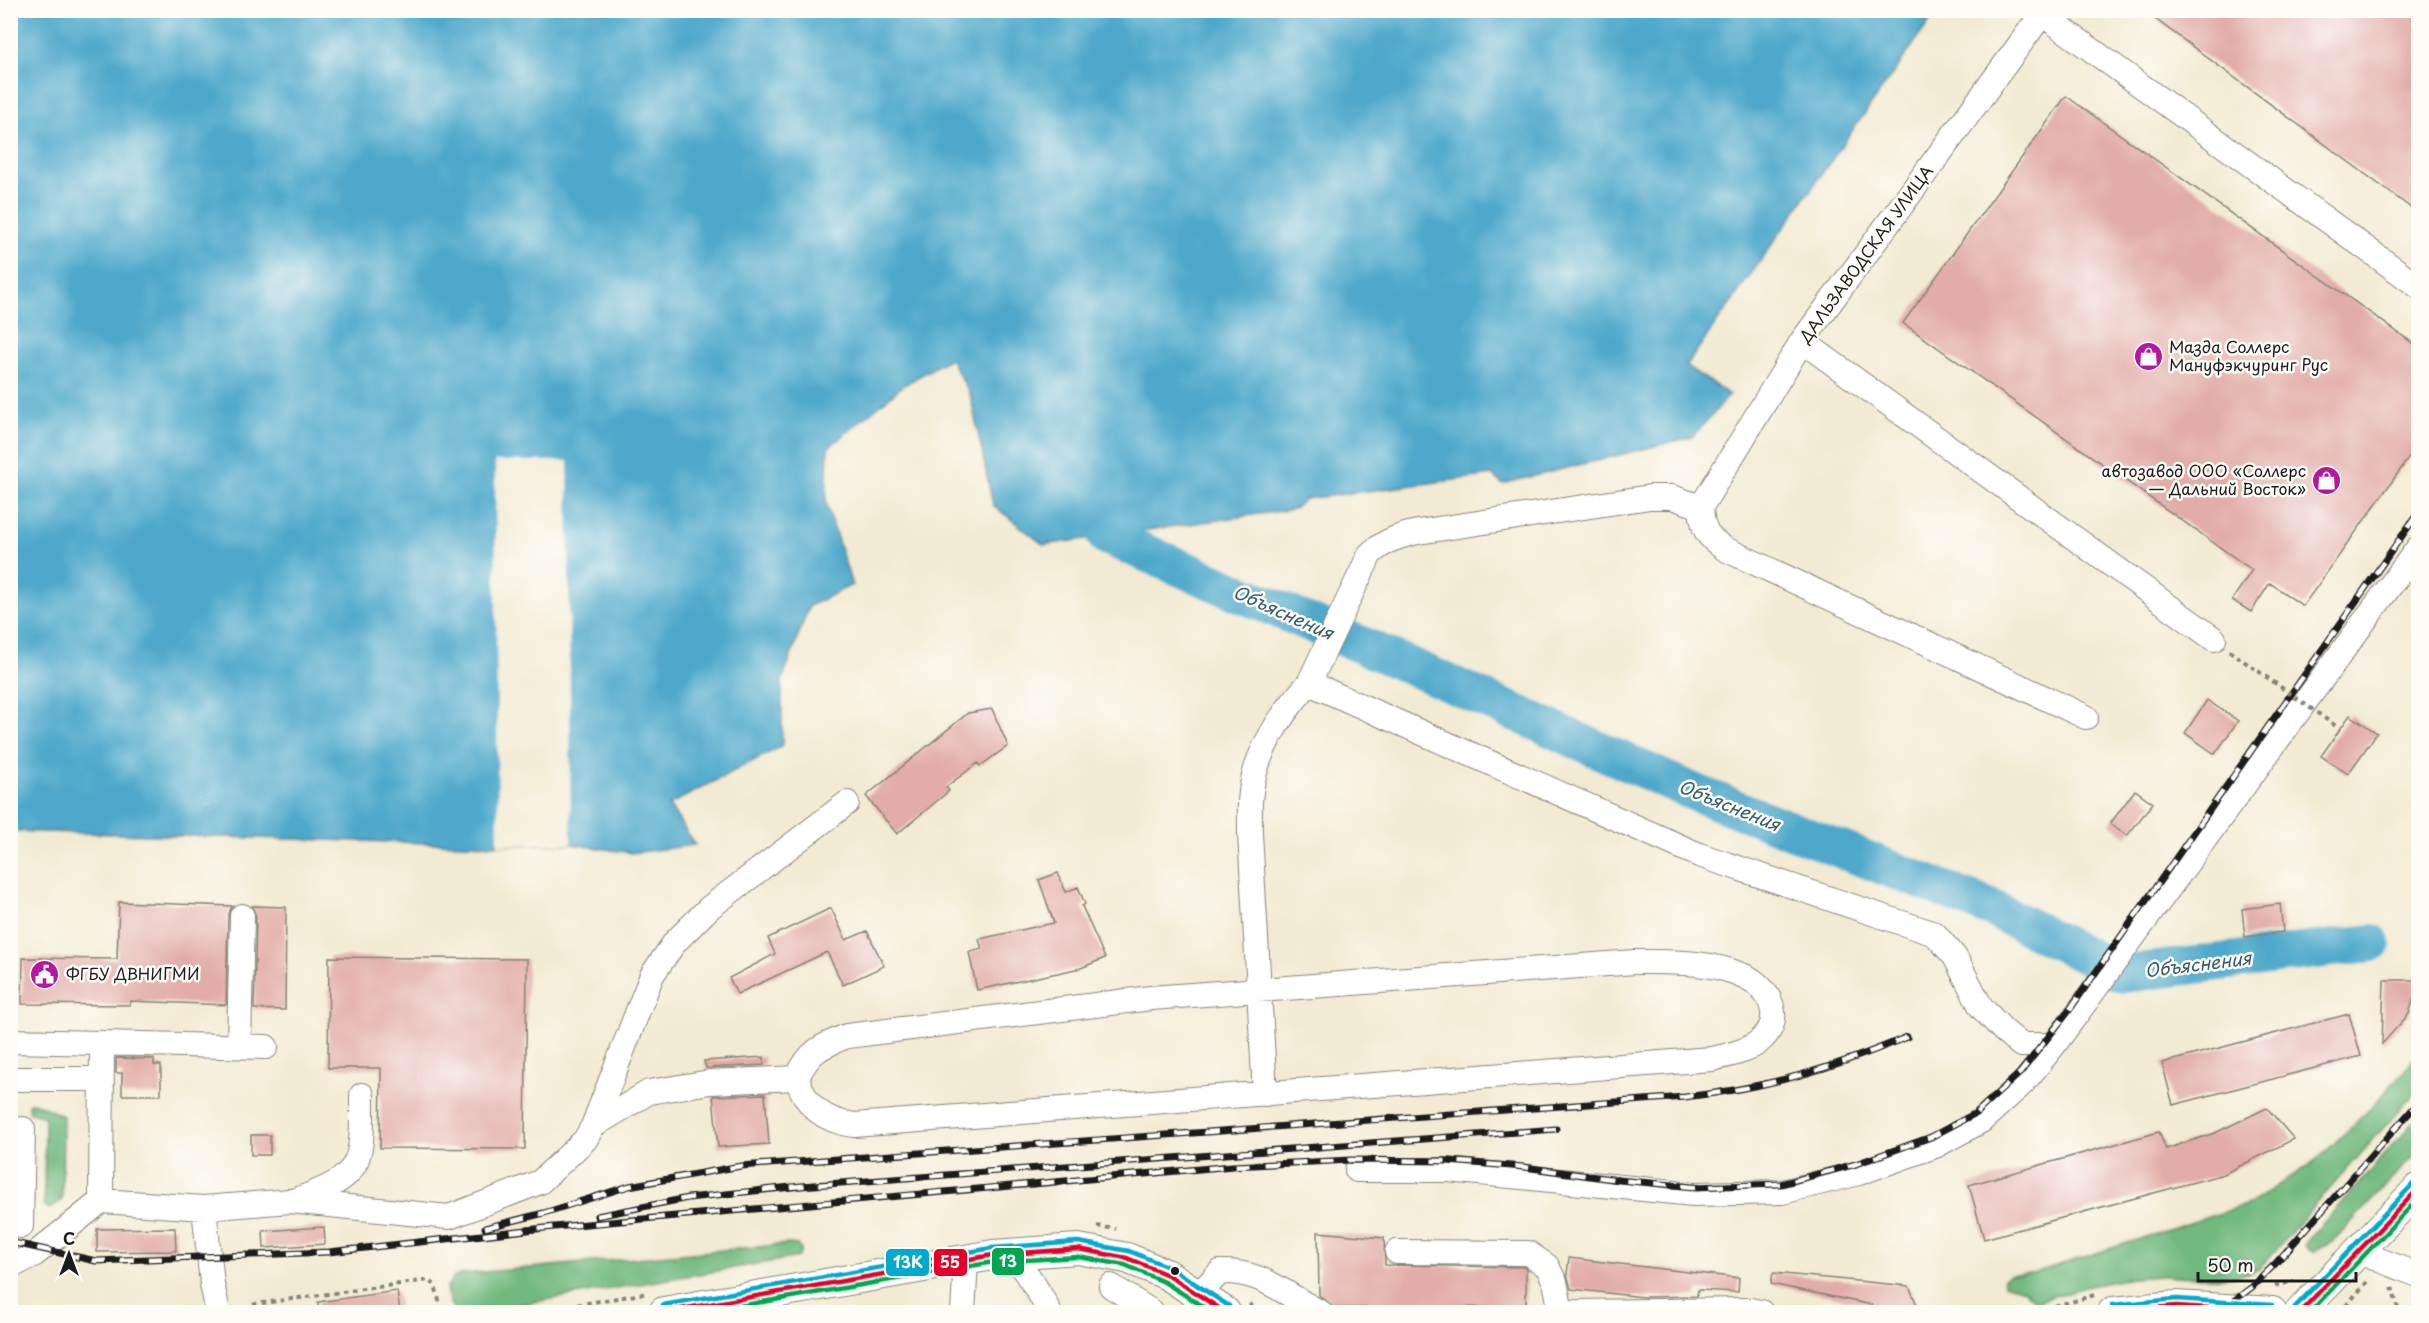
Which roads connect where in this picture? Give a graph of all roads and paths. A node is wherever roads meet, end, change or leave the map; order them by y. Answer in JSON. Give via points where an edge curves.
{"nodes":[{"id":1,"x":2043,"y":12,"type":"edge"},
{"id":2,"x":2418,"y":286,"type":"edge"},
{"id":3,"x":1802,"y":341,"type":"junction"},
{"id":4,"x":1701,"y":507,"type":"junction"},
{"id":5,"x":2418,"y":548,"type":"edge"},
{"id":6,"x":2214,"y":639,"type":"joint"},
{"id":7,"x":1309,"y":683,"type":"junction"},
{"id":8,"x":2086,"y":717,"type":"dead end"},
{"id":9,"x":2340,"y":729,"type":"dead end"},
{"id":10,"x":847,"y":803,"type":"dead end"},
{"id":11,"x":242,"y":915,"type":"dead end"},
{"id":12,"x":1258,"y":990,"type":"junction"},
{"id":13,"x":10,"y":1041,"type":"edge"},
{"id":14,"x":102,"y":1043,"type":"junction"},
{"id":15,"x":2054,"y":1045,"type":"junction"},
{"id":16,"x":239,"y":1046,"type":"junction"},
{"id":17,"x":266,"y":1047,"type":"dead end"},
{"id":18,"x":10,"y":1078,"type":"edge"},
{"id":19,"x":797,"y":1078,"type":"junction"},
{"id":20,"x":101,"y":1079,"type":"junction"},
{"id":21,"x":1265,"y":1094,"type":"junction"},
{"id":22,"x":362,"y":1095,"type":"dead end"},
{"id":23,"x":594,"y":1126,"type":"junction"},
{"id":24,"x":23,"y":1129,"type":"dead end"},
{"id":25,"x":1357,"y":1170,"type":"dead end"},
{"id":26,"x":2418,"y":1189,"type":"edge"},
{"id":27,"x":101,"y":1201,"type":"junction"},
{"id":28,"x":290,"y":1201,"type":"junction"},
{"id":29,"x":204,"y":1208,"type":"junction"},
{"id":30,"x":16,"y":1225,"type":"edge"},
{"id":31,"x":56,"y":1236,"type":"junction"},
{"id":32,"x":1013,"y":1252,"type":"junction"},
{"id":33,"x":1397,"y":1252,"type":"dead end"},
{"id":34,"x":2372,"y":1257,"type":"junction"},
{"id":35,"x":966,"y":1261,"type":"junction"},
{"id":36,"x":10,"y":1267,"type":"edge"},
{"id":37,"x":2410,"y":1278,"type":"edge"},
{"id":38,"x":1111,"y":1286,"type":"dead end"},
{"id":39,"x":1199,"y":1294,"type":"junction"},
{"id":40,"x":2147,"y":1310,"type":"edge"},
{"id":41,"x":219,"y":1312,"type":"edge"},
{"id":42,"x":251,"y":1312,"type":"edge"},
{"id":43,"x":442,"y":1312,"type":"edge"},
{"id":44,"x":664,"y":1312,"type":"edge"},
{"id":45,"x":963,"y":1312,"type":"edge"},
{"id":46,"x":1049,"y":1312,"type":"edge"},
{"id":47,"x":1152,"y":1312,"type":"edge"},
{"id":48,"x":1225,"y":1312,"type":"edge"},
{"id":49,"x":1320,"y":1312,"type":"edge"},
{"id":50,"x":1561,"y":1312,"type":"edge"},
{"id":51,"x":1573,"y":1312,"type":"edge"},
{"id":52,"x":1761,"y":1312,"type":"edge"},
{"id":53,"x":2113,"y":1312,"type":"edge"},
{"id":54,"x":2272,"y":1312,"type":"edge"},
{"id":55,"x":2300,"y":1312,"type":"edge"},
{"id":56,"x":2340,"y":1312,"type":"edge"}],
"edges":[{"from":1,"to":2,"type":"street"},
{"from":1,"to":3,"type":"street","name":"ДАЛЬЗАВОДСКАЯ УЛИЦА"},
{"from":3,"to":4,"type":"street","name":"ДАЛЬЗАВОДСКАЯ УЛИЦА"},
{"from":3,"to":6,"type":"street"},
{"from":4,"to":7,"type":"street","via":[[1672,496],[1650,496],[1399,536],[1383,543],[1370,554]]},
{"from":4,"to":8,"type":"street","via":[[1702,525],[1709,539],[1725,549]]},
{"from":5,"to":15,"type":"street"},
{"from":6,"to":9,"type":"path","bridge":true},
{"from":7,"to":12,"type":"street","via":[[1260,753],[1251,792]]},
{"from":7,"to":15,"type":"street","via":[[1699,855],[1935,934],[1956,957],[1982,1007],[2004,1031],[2021,1045]]},
{"from":10,"to":23,"type":"street","via":[[709,908],[675,942],[652,975]]},
{"from":11,"to":16,"type":"street"},
{"from":12,"to":19,"type":"street","via":[[1151,998],[847,1036],[824,1044],[806,1059]]},
{"from":12,"to":21,"type":"street"},
{"from":12,"to":21,"type":"street","via":[[1672,962],[1713,966],[1746,976],[1769,996],[1774,1017],[1764,1038],[1744,1050],[1712,1059]]},
{"from":13,"to":14,"type":"street"},
{"from":14,"to":16,"type":"street"},
{"from":14,"to":20,"type":"street"},
{"from":15,"to":25,"type":"street","via":[[2024,1082],[1981,1121],[1935,1146],[1859,1173],[1782,1192],[1694,1194],[1459,1171]]},
{"from":16,"to":17,"type":"street"},
{"from":18,"to":20,"type":"street"},
{"from":19,"to":21,"type":"street","via":[[803,1095],[814,1108],[836,1123],[854,1125]]},
{"from":19,"to":23,"type":"street","via":[[666,1088],[640,1097]]},
{"from":20,"to":27,"type":"street"},
{"from":22,"to":28,"type":"street","via":[[362,1143],[354,1168],[331,1187]]},
{"from":23,"to":28,"type":"street","via":[[585,1140],[540,1182],[449,1217]]},
{"from":24,"to":30,"type":"street"},
{"from":26,"to":34,"type":"main road"},
{"from":27,"to":29,"type":"street"},
{"from":27,"to":31,"type":"street"},
{"from":28,"to":29,"type":"street"},
{"from":29,"to":41,"type":"street"},
{"from":30,"to":31,"type":"street"},
{"from":31,"to":36,"type":"street"},
{"from":32,"to":35,"type":"main road"},
{"from":32,"to":39,"type":"main road","via":[[1078,1250],[1127,1258],[1168,1275]]},
{"from":32,"to":46,"type":"street","via":[[1040,1291]]},
{"from":33,"to":50,"type":"street","via":[[1528,1253],[1547,1266]]},
{"from":34,"to":37,"type":"street"},
{"from":34,"to":55,"type":"main road"},
{"from":34,"to":56,"type":"path"},
{"from":35,"to":44,"type":"main road"},
{"from":35,"to":45,"type":"street"},
{"from":38,"to":47,"type":"street"},
{"from":39,"to":48,"type":"main road"},
{"from":39,"to":49,"type":"street","via":[[1220,1272],[1240,1271],[1265,1279]]},
{"from":40,"to":53,"type":"main road"},
{"from":40,"to":54,"type":"main road","via":[[2198,1306]]},
{"from":42,"to":43,"type":"path","via":[[256,1304],[428,1280],[435,1285]]},
{"from":51,"to":52,"type":"street"}]}
